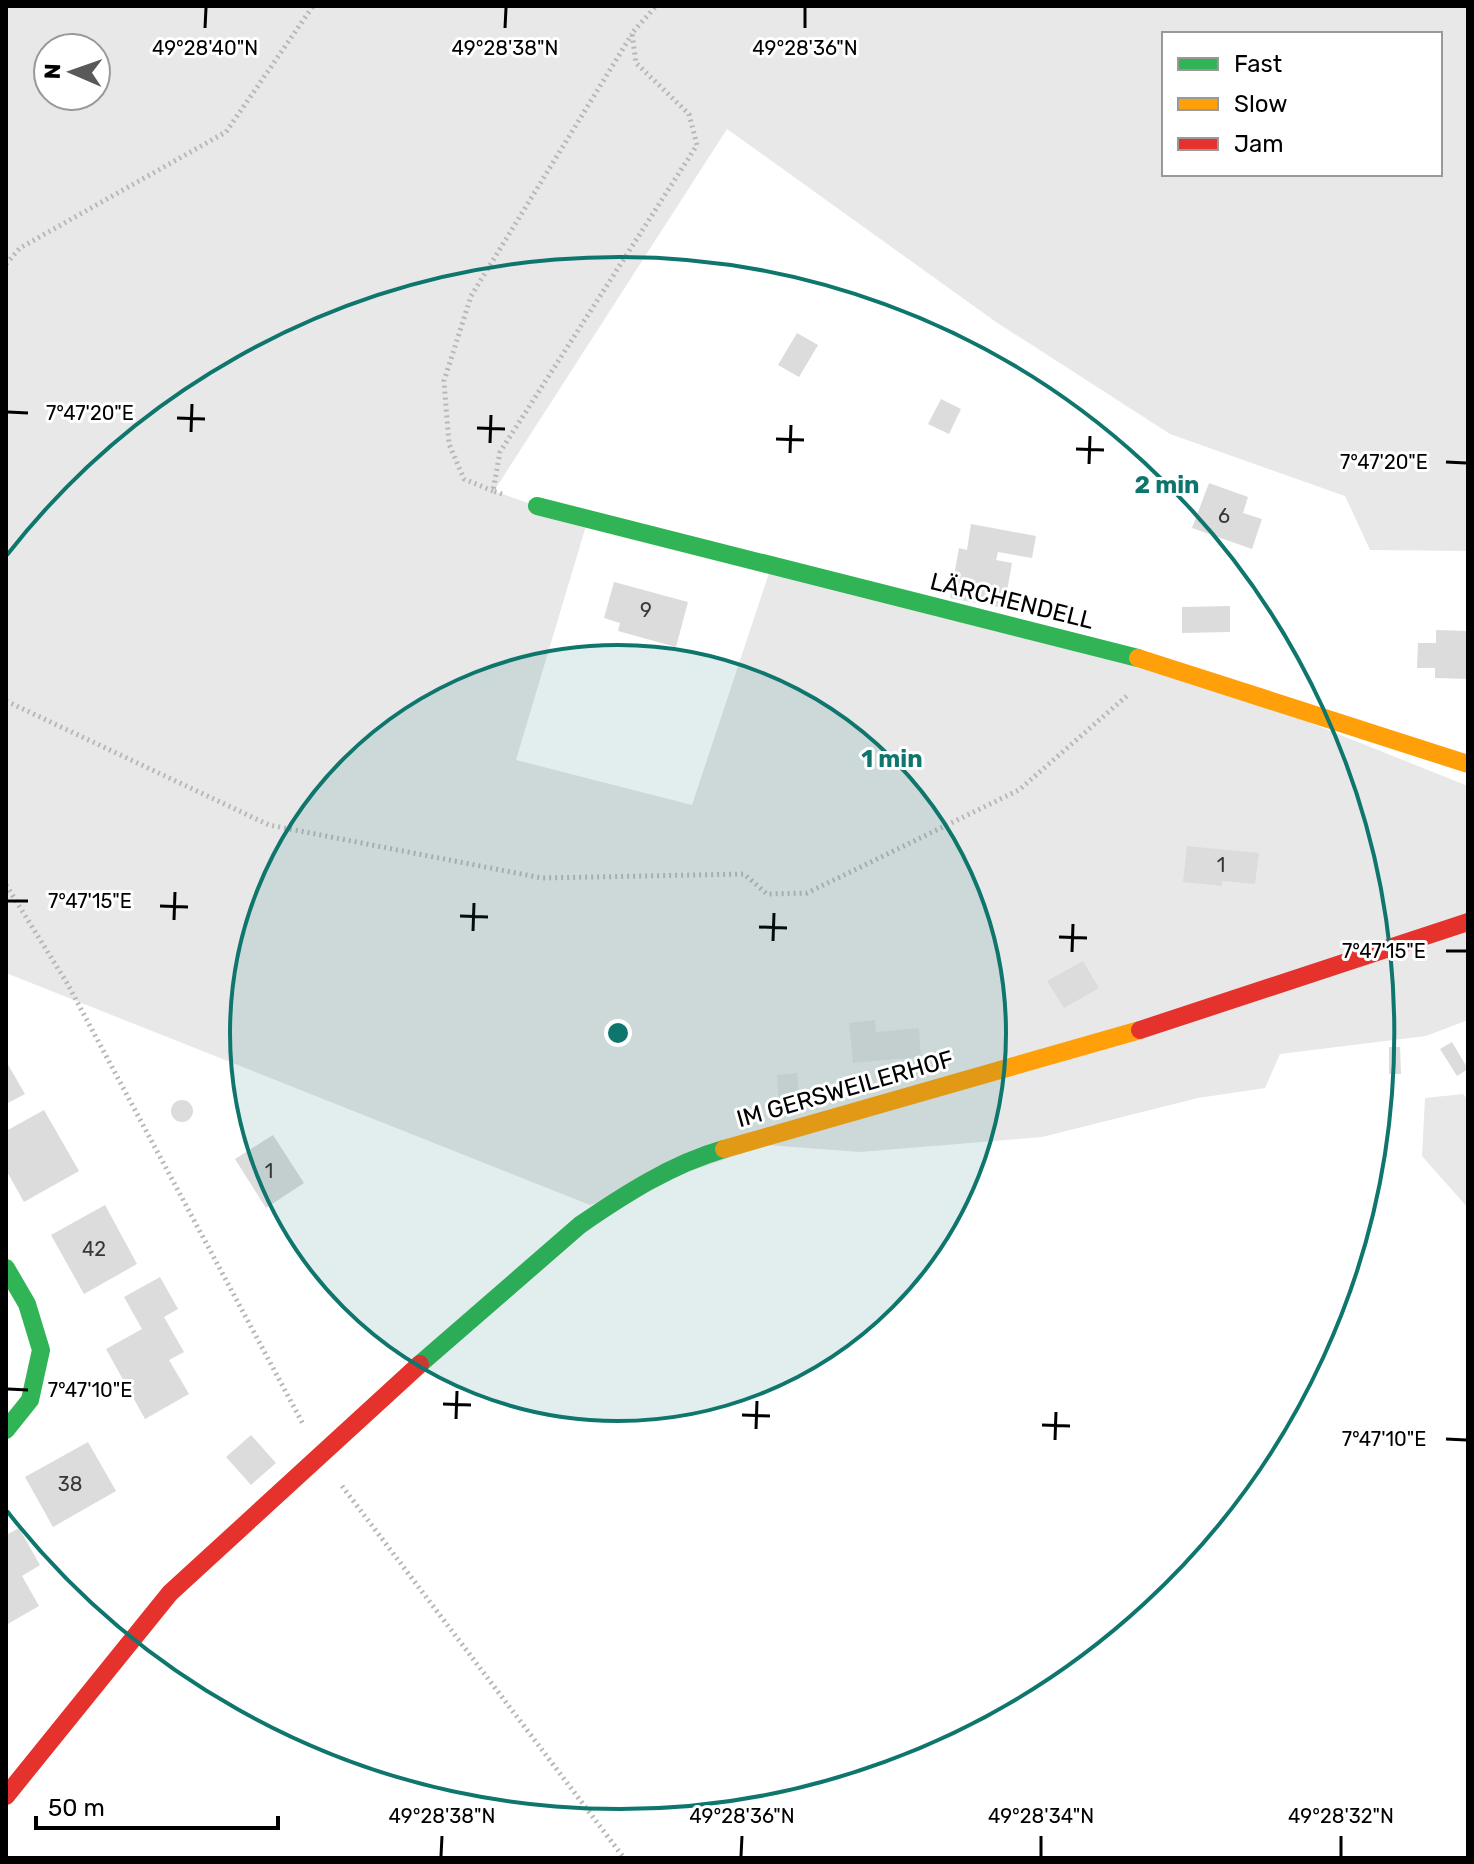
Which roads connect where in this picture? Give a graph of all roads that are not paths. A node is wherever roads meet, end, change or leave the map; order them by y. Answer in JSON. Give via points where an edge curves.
{"nodes":[{"id":1,"x":537,"y":506,"type":"road end"},
{"id":2,"x":1468,"y":764,"type":"edge"},
{"id":3,"x":1468,"y":922,"type":"edge"},
{"id":4,"x":6,"y":1268,"type":"edge"},
{"id":5,"x":6,"y":1430,"type":"edge"},
{"id":6,"x":6,"y":1796,"type":"edge"}],
"edges":[{"from":1,"to":2,"type":"street","name":"LÄRCHENDELL","via":[[1163,664]]},
{"from":3,"to":6,"type":"street","name":"IM GERSWEILERHOF","via":[[1117,1037],[690,1159],[609,1205],[435,1350],[170,1593]]},
{"from":4,"to":5,"type":"street","via":[[27,1304],[41,1350],[30,1400]]}]}
